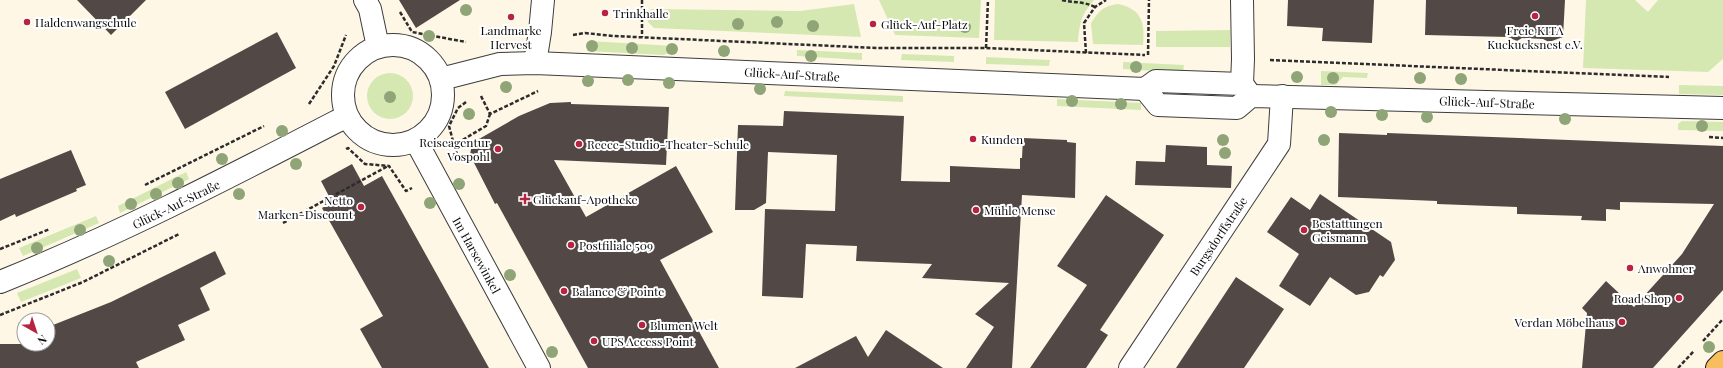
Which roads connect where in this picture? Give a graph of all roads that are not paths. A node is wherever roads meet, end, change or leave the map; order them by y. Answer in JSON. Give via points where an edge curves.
{"nodes":[{"id":1,"x":365,"y":0,"type":"edge"},
{"id":2,"x":543,"y":0,"type":"edge"},
{"id":3,"x":1242,"y":0,"type":"edge"},
{"id":4,"x":378,"y":47,"type":"junction"},
{"id":5,"x":535,"y":64,"type":"junction"},
{"id":6,"x":441,"y":79,"type":"junction"},
{"id":7,"x":1246,"y":90,"type":"junction"},
{"id":8,"x":1282,"y":96,"type":"junction"},
{"id":9,"x":1723,"y":108,"type":"edge"},
{"id":10,"x":347,"y":116,"type":"junction"},
{"id":11,"x":416,"y":141,"type":"junction"},
{"id":12,"x":0,"y":282,"type":"edge"},
{"id":13,"x":1723,"y":362,"type":"edge"},
{"id":14,"x":539,"y":368,"type":"edge"},
{"id":15,"x":1130,"y":368,"type":"edge"},
{"id":16,"x":1717,"y":368,"type":"edge"}],
"edges":[{"from":1,"to":4,"type":"street","via":[[370,9]]},
{"from":2,"to":5,"type":"street"},
{"from":3,"to":7,"type":"street"},
{"from":4,"to":6,"type":"street","via":[[394,44],[409,47],[423,54],[434,65]]},
{"from":4,"to":10,"type":"street","via":[[363,55],[351,67],[344,83],[343,100]]},
{"from":5,"to":6,"type":"street","name":"Glück-Auf-Straße","via":[[500,64]]},
{"from":5,"to":7,"type":"street","name":"Glück-Auf-Straße","via":[[1145,89],[1158,105],[1237,108]]},
{"from":6,"to":11,"type":"street","via":[[444,93],[443,108],[428,132]]},
{"from":7,"to":8,"type":"street","name":"Glück-Auf-Straße"},
{"from":8,"to":9,"type":"street","name":"Glück-Auf-Straße"},
{"from":8,"to":15,"type":"street","name":"Burgsdorffstraße","via":[[1279,144]]},
{"from":10,"to":11,"type":"street","via":[[356,130],[369,140],[384,145]]},
{"from":10,"to":12,"type":"street","name":"Glück-Auf-Straße","via":[[130,226]]},
{"from":11,"to":14,"type":"street","name":"Im Harsewinkel"},
{"from":13,"to":16,"type":"main road"}]}
